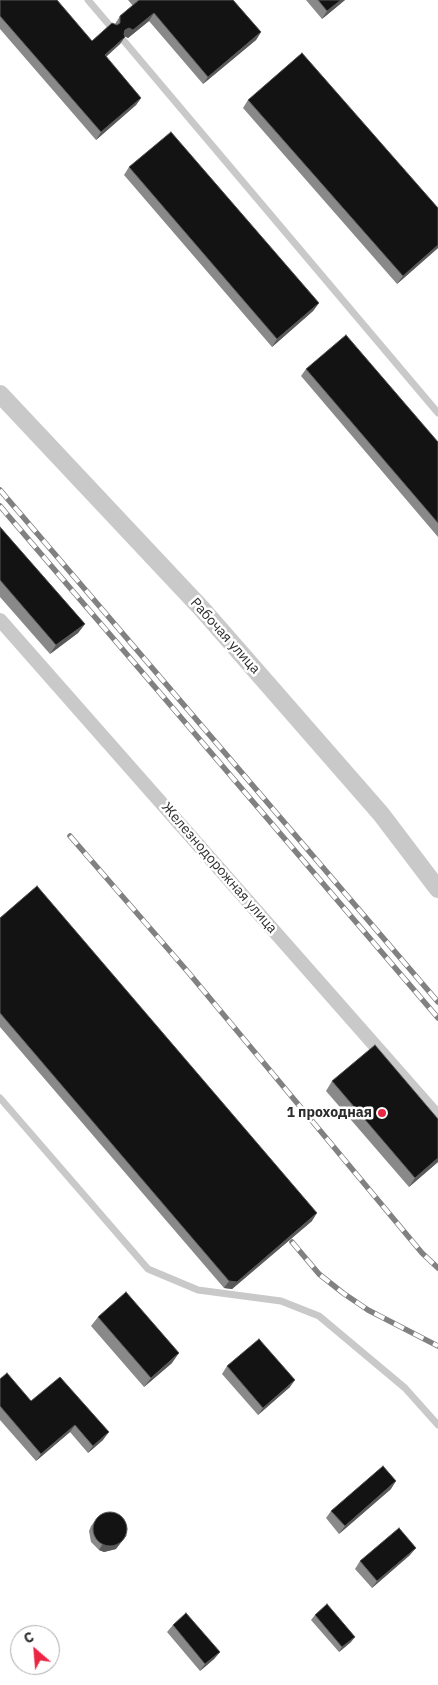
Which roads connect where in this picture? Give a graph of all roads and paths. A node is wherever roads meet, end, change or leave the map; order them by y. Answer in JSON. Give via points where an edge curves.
{"nodes":[{"id":1,"x":88,"y":0,"type":"edge"},
{"id":2,"x":111,"y":27,"type":"edge"},
{"id":3,"x":124,"y":41,"type":"edge"},
{"id":4,"x":0,"y":394,"type":"edge"},
{"id":5,"x":438,"y":413,"type":"edge"},
{"id":6,"x":0,"y":620,"type":"edge"},
{"id":7,"x":438,"y":889,"type":"edge"},
{"id":8,"x":0,"y":1098,"type":"edge"},
{"id":9,"x":438,"y":1116,"type":"edge"},
{"id":10,"x":438,"y":1425,"type":"edge"}],
"edges":[{"from":1,"to":2,"type":"lane"},
{"from":3,"to":5,"type":"lane"},
{"from":4,"to":7,"type":"street","name":"Рабочая улица","via":[[202,609],[381,814]]},
{"from":6,"to":9,"type":"street","name":"Железнодорожная улица"},
{"from":8,"to":10,"type":"lane","via":[[148,1269],[198,1290],[281,1301],[319,1316],[405,1388]]}]}
